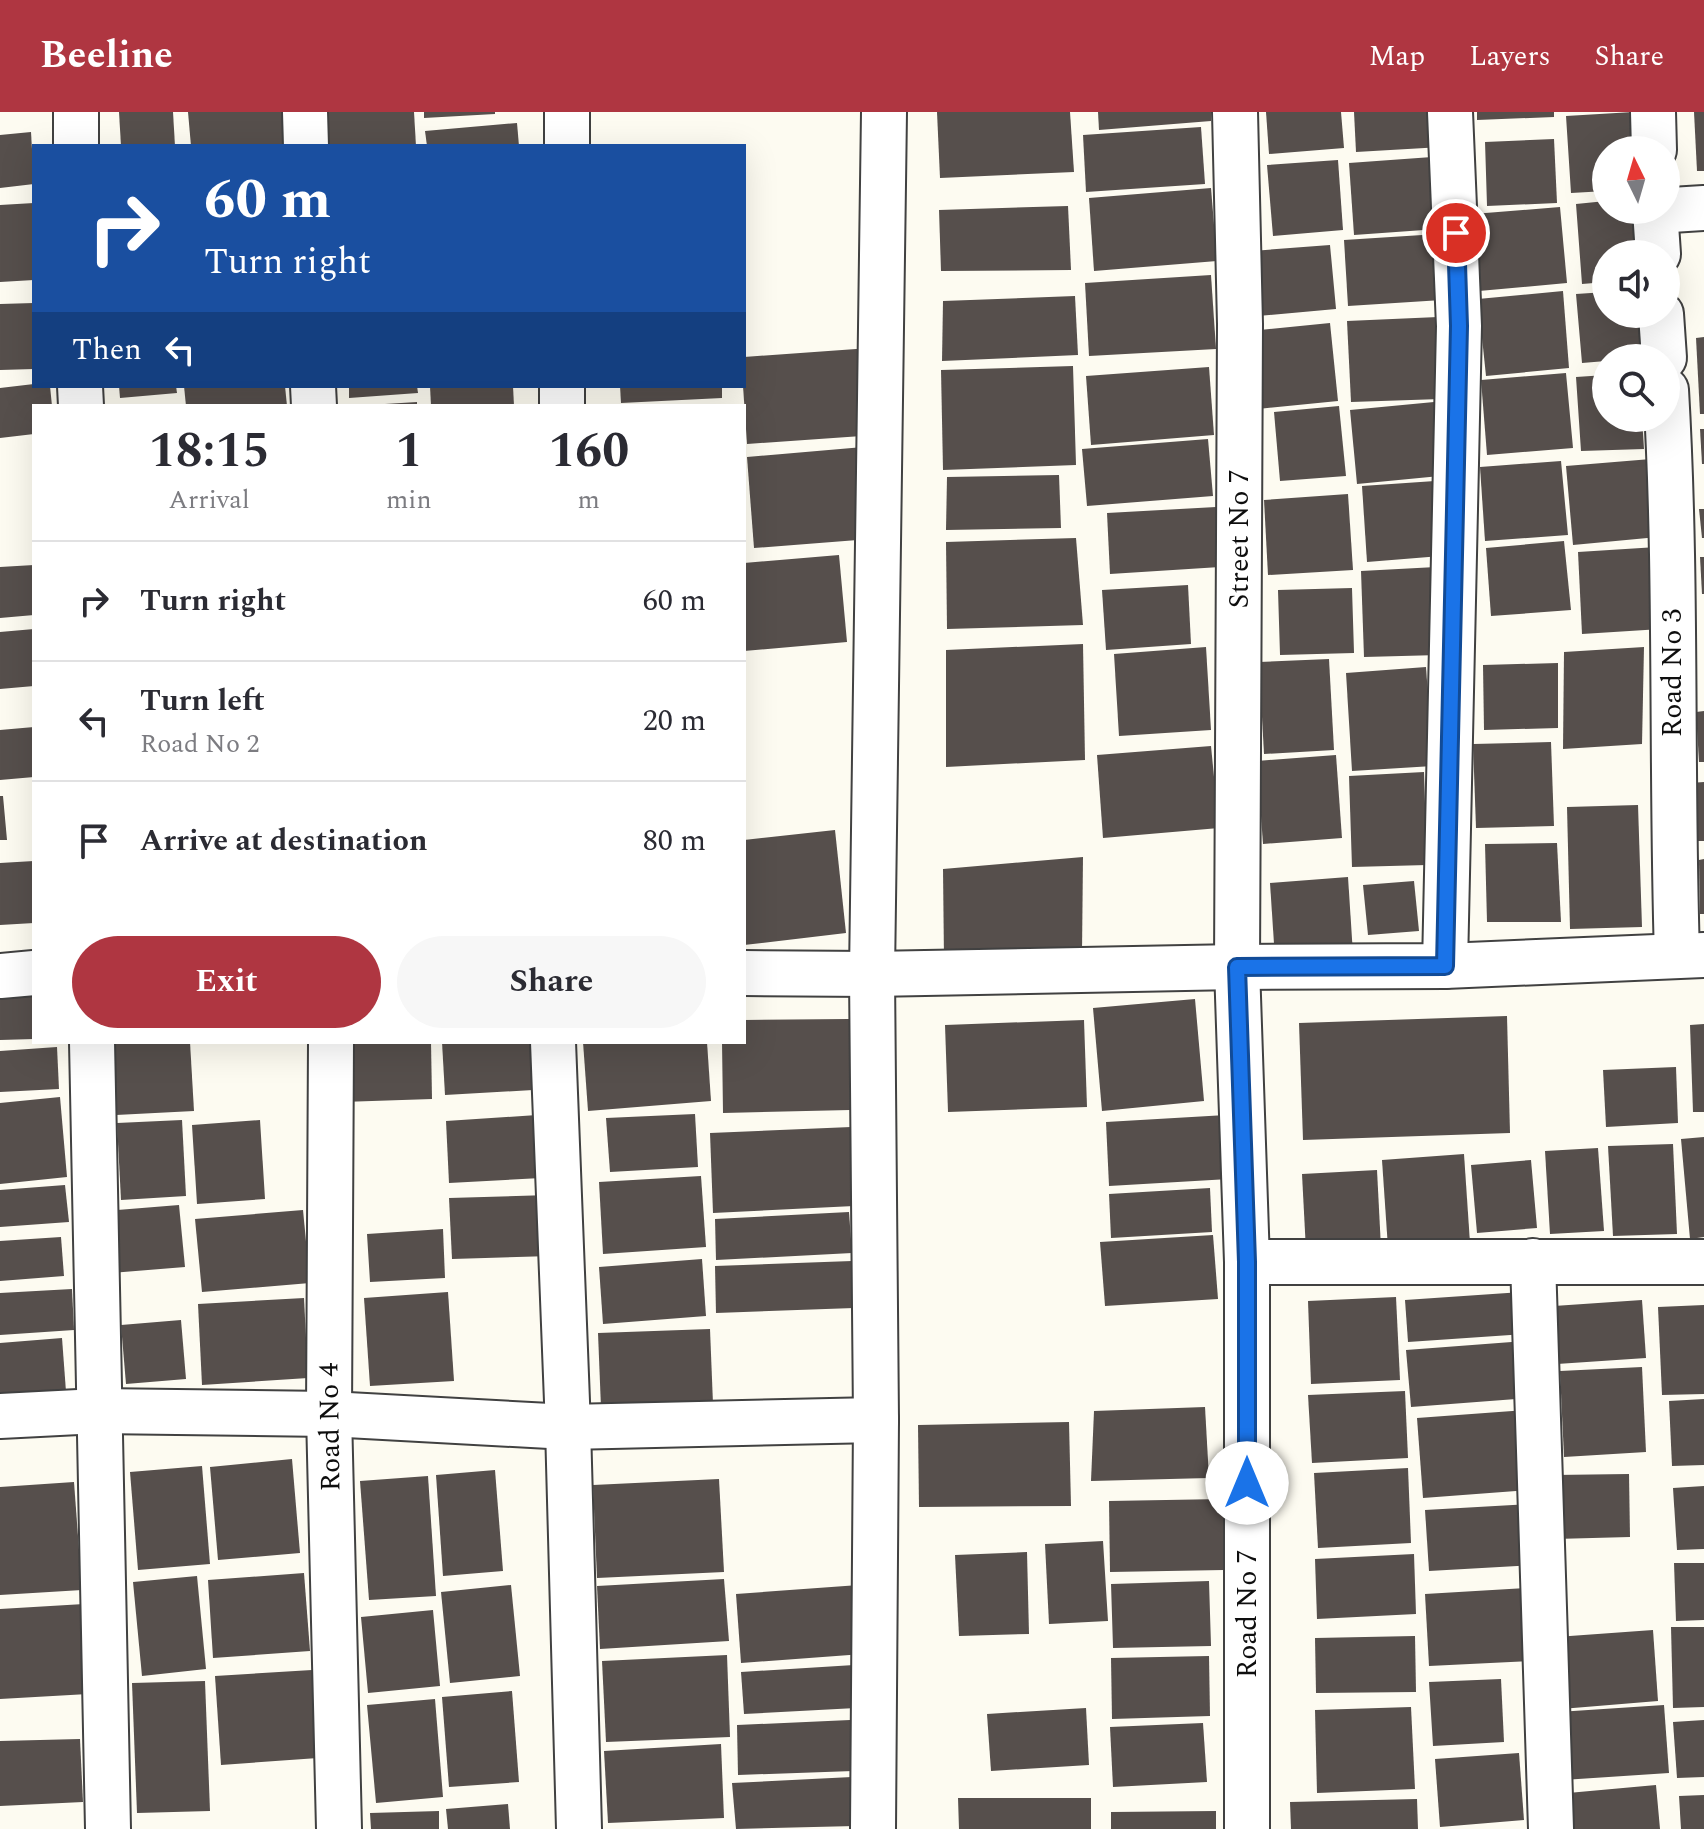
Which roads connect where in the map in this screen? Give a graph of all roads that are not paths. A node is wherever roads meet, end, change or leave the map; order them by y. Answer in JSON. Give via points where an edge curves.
{"nodes":[{"id":1,"x":76,"y":112,"type":"edge"},
{"id":2,"x":305,"y":112,"type":"edge"},
{"id":3,"x":567,"y":112,"type":"edge"},
{"id":4,"x":884,"y":112,"type":"edge"},
{"id":5,"x":1235,"y":112,"type":"edge"},
{"id":6,"x":1450,"y":112,"type":"edge"},
{"id":7,"x":1653,"y":112,"type":"edge"},
{"id":8,"x":1654,"y":136,"type":"edge"},
{"id":9,"x":76,"y":144,"type":"edge"},
{"id":10,"x":306,"y":144,"type":"edge"},
{"id":11,"x":567,"y":144,"type":"edge"},
{"id":12,"x":1704,"y":208,"type":"edge"},
{"id":13,"x":1680,"y":209,"type":"edge"},
{"id":14,"x":1669,"y":432,"type":"edge"},
{"id":15,"x":1691,"y":955,"type":"edge"},
{"id":16,"x":1445,"y":966,"type":"junction"},
{"id":17,"x":1237,"y":967,"type":"junction"},
{"id":18,"x":32,"y":973,"type":"edge"},
{"id":19,"x":746,"y":973,"type":"edge"},
{"id":20,"x":872,"y":974,"type":"junction"},
{"id":21,"x":0,"y":976,"type":"edge"},
{"id":22,"x":92,"y":1044,"type":"edge"},
{"id":23,"x":331,"y":1044,"type":"edge"},
{"id":24,"x":553,"y":1044,"type":"edge"},
{"id":25,"x":1533,"y":1261,"type":"junction"},
{"id":26,"x":1247,"y":1262,"type":"junction"},
{"id":27,"x":1704,"y":1262,"type":"edge"},
{"id":28,"x":98,"y":1411,"type":"junction"},
{"id":29,"x":329,"y":1414,"type":"junction"},
{"id":30,"x":0,"y":1416,"type":"edge"},
{"id":31,"x":876,"y":1420,"type":"junction"},
{"id":32,"x":568,"y":1427,"type":"junction"},
{"id":33,"x":339,"y":1821,"type":"edge"},
{"id":34,"x":108,"y":1829,"type":"edge"},
{"id":35,"x":579,"y":1829,"type":"edge"},
{"id":36,"x":873,"y":1829,"type":"edge"},
{"id":37,"x":1247,"y":1829,"type":"edge"},
{"id":38,"x":1551,"y":1829,"type":"edge"}],
"edges":[{"from":1,"to":9,"type":"street"},
{"from":2,"to":10,"type":"street"},
{"from":3,"to":11,"type":"street"},
{"from":4,"to":20,"type":"street"},
{"from":5,"to":17,"type":"street","name":"Street No 7","via":[[1240,324]]},
{"from":6,"to":16,"type":"street","via":[[1459,326]]},
{"from":7,"to":8,"type":"street"},
{"from":12,"to":13,"type":"street"},
{"from":14,"to":15,"type":"street","name":"Road No 3","via":[[1673,831]]},
{"from":15,"to":16,"type":"street"},
{"from":16,"to":17,"type":"street"},
{"from":17,"to":20,"type":"street"},
{"from":17,"to":26,"type":"street","name":"Road No 7"},
{"from":18,"to":21,"type":"street"},
{"from":19,"to":20,"type":"street"},
{"from":20,"to":31,"type":"street"},
{"from":22,"to":28,"type":"street"},
{"from":23,"to":29,"type":"street","name":"Road No 4"},
{"from":24,"to":32,"type":"street"},
{"from":25,"to":26,"type":"street"},
{"from":25,"to":27,"type":"street"},
{"from":25,"to":38,"type":"street"},
{"from":26,"to":37,"type":"street","name":"Road No 7"},
{"from":28,"to":29,"type":"street"},
{"from":28,"to":30,"type":"street"},
{"from":28,"to":34,"type":"street"},
{"from":29,"to":32,"type":"street"},
{"from":29,"to":33,"type":"street","name":"Road No 4"},
{"from":31,"to":32,"type":"street"},
{"from":31,"to":36,"type":"street"},
{"from":32,"to":35,"type":"street"}]}
